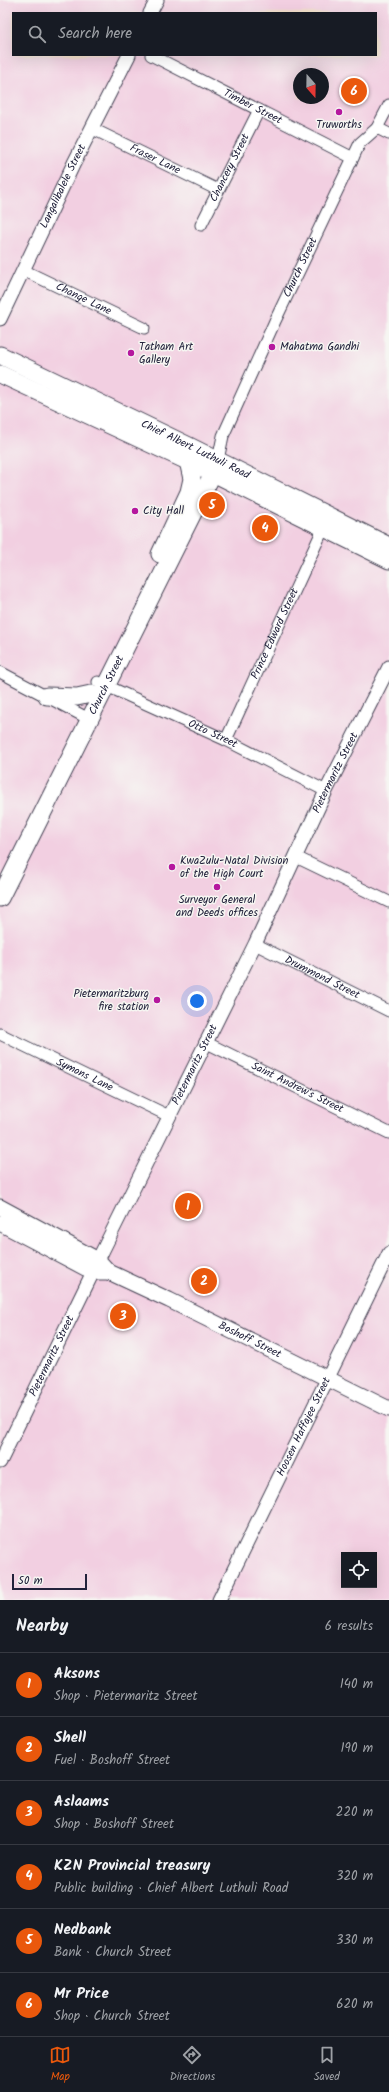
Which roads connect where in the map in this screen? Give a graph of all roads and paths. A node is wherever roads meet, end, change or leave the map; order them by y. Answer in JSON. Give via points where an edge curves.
{"nodes":[{"id":1,"x":157,"y":0,"type":"edge"},
{"id":2,"x":151,"y":12,"type":"edge"},
{"id":3,"x":129,"y":56,"type":"edge"},
{"id":4,"x":153,"y":56,"type":"edge"},
{"id":5,"x":389,"y":105,"type":"edge"},
{"id":6,"x":259,"y":110,"type":"junction"},
{"id":7,"x":377,"y":128,"type":"junction"},
{"id":8,"x":93,"y":129,"type":"junction"},
{"id":9,"x":389,"y":134,"type":"edge"},
{"id":10,"x":353,"y":158,"type":"junction"},
{"id":11,"x":218,"y":190,"type":"junction"},
{"id":12,"x":201,"y":225,"type":"dead end"},
{"id":13,"x":23,"y":270,"type":"junction"},
{"id":14,"x":0,"y":319,"type":"edge"},
{"id":15,"x":144,"y":328,"type":"dead end"},
{"id":16,"x":0,"y":355,"type":"edge"},
{"id":17,"x":0,"y":374,"type":"edge"},
{"id":18,"x":188,"y":461,"type":"junction"},
{"id":19,"x":212,"y":462,"type":"junction"},
{"id":20,"x":324,"y":527,"type":"junction"},
{"id":21,"x":389,"y":546,"type":"edge"},
{"id":22,"x":389,"y":560,"type":"edge"},
{"id":23,"x":389,"y":668,"type":"edge"},
{"id":24,"x":0,"y":672,"type":"edge"},
{"id":25,"x":98,"y":687,"type":"junction"},
{"id":26,"x":47,"y":696,"type":"junction"},
{"id":27,"x":85,"y":717,"type":"junction"},
{"id":28,"x":226,"y":740,"type":"junction"},
{"id":29,"x":326,"y":791,"type":"junction"},
{"id":30,"x":296,"y":856,"type":"junction"},
{"id":31,"x":0,"y":874,"type":"edge"},
{"id":32,"x":0,"y":898,"type":"edge"},
{"id":33,"x":389,"y":902,"type":"edge"},
{"id":34,"x":255,"y":944,"type":"junction"},
{"id":35,"x":389,"y":1011,"type":"edge"},
{"id":36,"x":0,"y":1034,"type":"edge"},
{"id":37,"x":205,"y":1042,"type":"junction"},
{"id":38,"x":169,"y":1116,"type":"junction"},
{"id":39,"x":389,"y":1133,"type":"edge"},
{"id":40,"x":0,"y":1207,"type":"edge"},
{"id":41,"x":0,"y":1223,"type":"edge"},
{"id":42,"x":389,"y":1253,"type":"edge"},
{"id":43,"x":95,"y":1266,"type":"junction"},
{"id":44,"x":327,"y":1379,"type":"junction"},
{"id":45,"x":389,"y":1410,"type":"edge"},
{"id":46,"x":0,"y":1462,"type":"edge"},
{"id":47,"x":219,"y":1600,"type":"edge"}],
"edges":[{"from":1,"to":2,"type":"street"},
{"from":3,"to":8,"type":"street","name":"Langalibalele Street"},
{"from":4,"to":6,"type":"street","name":"Timber Street"},
{"from":5,"to":7,"type":"street","name":"Church Street"},
{"from":6,"to":10,"type":"street","name":"Timber Street"},
{"from":6,"to":11,"type":"street","name":"Chancery Street"},
{"from":7,"to":9,"type":"street"},
{"from":7,"to":10,"type":"street","name":"Church Street","via":[[360,143]]},
{"from":8,"to":11,"type":"street","name":"Fraser Lane"},
{"from":8,"to":13,"type":"street","name":"Langalibalele Street"},
{"from":10,"to":19,"type":"street","name":"Church Street","via":[[275,321]]},
{"from":11,"to":12,"type":"street","name":"Chancery Street"},
{"from":13,"to":14,"type":"street","name":"Langalibalele Street"},
{"from":13,"to":15,"type":"street","name":"Change Lane"},
{"from":16,"to":19,"type":"main road","name":"Chief Albert Luthuli Road"},
{"from":17,"to":18,"type":"main road","name":"Chief Albert Luthuli Road"},
{"from":18,"to":19,"type":"main road","name":"Chief Albert Luthuli Road"},
{"from":18,"to":25,"type":"main road","name":"Church Street","via":[[192,479],[189,492]]},
{"from":19,"to":20,"type":"main road","name":"Chief Albert Luthuli Road"},
{"from":19,"to":21,"type":"main road","name":"Chief Albert Luthuli Road"},
{"from":19,"to":25,"type":"main road","name":"Church Street"},
{"from":20,"to":22,"type":"main road","name":"Chief Albert Luthuli Road"},
{"from":20,"to":28,"type":"street","name":"Prince Edward Street"},
{"from":23,"to":29,"type":"street","name":"Pietermaritz Street"},
{"from":24,"to":26,"type":"street"},
{"from":25,"to":26,"type":"main road","via":[[77,697]]},
{"from":25,"to":27,"type":"main road","name":"Church Street"},
{"from":25,"to":28,"type":"street","name":"Otto Street"},
{"from":26,"to":27,"type":"street"},
{"from":27,"to":31,"type":"main road","name":"Church Street"},
{"from":27,"to":32,"type":"main road","name":"Church Street"},
{"from":28,"to":29,"type":"street","name":"Otto Street"},
{"from":29,"to":30,"type":"street","name":"Pietermaritz Street"},
{"from":30,"to":33,"type":"street"},
{"from":30,"to":34,"type":"street","name":"Pietermaritz Street"},
{"from":34,"to":35,"type":"street","name":"Drummond Street"},
{"from":34,"to":37,"type":"street","name":"Pietermaritz Street"},
{"from":36,"to":38,"type":"street","name":"Symons Lane"},
{"from":37,"to":38,"type":"street","name":"Pietermaritz Street"},
{"from":37,"to":39,"type":"street","name":"Saint Andrew's Street"},
{"from":38,"to":43,"type":"street","name":"Pietermaritz Street"},
{"from":40,"to":43,"type":"main road","name":"Boshoff Street"},
{"from":41,"to":43,"type":"main road","name":"Boshoff Street"},
{"from":42,"to":44,"type":"street","name":"Hoosen Haffajee Street"},
{"from":43,"to":44,"type":"main road","name":"Boshoff Street"},
{"from":43,"to":46,"type":"street","name":"Pietermaritz Street"},
{"from":44,"to":45,"type":"main road","name":"Boshoff Street"},
{"from":44,"to":47,"type":"street","name":"Hoosen Haffajee Street"}]}
